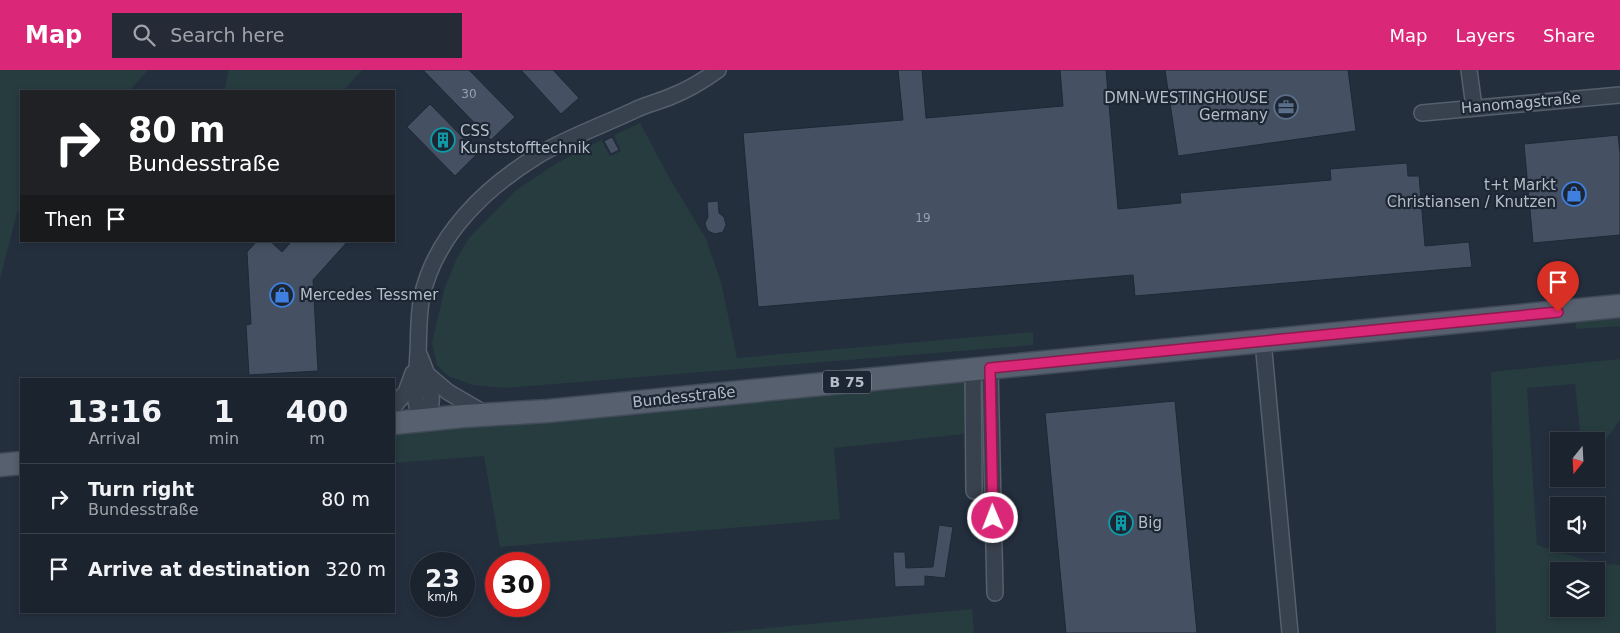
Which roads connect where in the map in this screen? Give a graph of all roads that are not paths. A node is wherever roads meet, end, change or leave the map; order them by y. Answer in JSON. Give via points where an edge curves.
{"nodes":[{"id":1,"x":718,"y":70,"type":"edge"},
{"id":2,"x":1469,"y":70,"type":"edge"},
{"id":3,"x":1620,"y":95,"type":"edge"},
{"id":4,"x":1474,"y":107,"type":"junction"},
{"id":5,"x":1422,"y":112,"type":"dead end"},
{"id":6,"x":1620,"y":306,"type":"edge"},
{"id":7,"x":1263,"y":341,"type":"junction"},
{"id":8,"x":418,"y":352,"type":"junction"},
{"id":9,"x":982,"y":368,"type":"junction"},
{"id":10,"x":428,"y":375,"type":"junction"},
{"id":11,"x":395,"y":405,"type":"edge"},
{"id":12,"x":487,"y":414,"type":"junction"},
{"id":13,"x":424,"y":420,"type":"junction"},
{"id":14,"x":395,"y":423,"type":"edge"},
{"id":15,"x":20,"y":463,"type":"edge"},
{"id":16,"x":0,"y":464,"type":"edge"},
{"id":17,"x":974,"y":491,"type":"dead end"},
{"id":18,"x":995,"y":593,"type":"dead end"},
{"id":19,"x":1290,"y":633,"type":"edge"}],
"edges":[{"from":1,"to":8,"type":"street","via":[[673,96],[638,108],[538,156],[502,180],[476,204],[446,239],[430,270],[420,303]]},
{"from":2,"to":4,"type":"street"},
{"from":3,"to":4,"type":"street","name":"Hanomagstraße"},
{"from":4,"to":5,"type":"street","name":"Hanomagstraße"},
{"from":6,"to":7,"type":"main road","name":"Bundesstraße","number":"B 75"},
{"from":7,"to":9,"type":"main road","name":"Bundesstraße","number":"B 75"},
{"from":7,"to":19,"type":"street"},
{"from":8,"to":10,"type":"street"},
{"from":8,"to":11,"type":"street","via":[[406,392]]},
{"from":8,"to":13,"type":"street","via":[[416,402]]},
{"from":9,"to":12,"type":"main road","name":"Bundesstraße","number":"B 75","via":[[548,411]]},
{"from":9,"to":17,"type":"street"},
{"from":9,"to":18,"type":"street"},
{"from":10,"to":12,"type":"street","via":[[448,392]]},
{"from":10,"to":13,"type":"street","via":[[431,401]]},
{"from":12,"to":13,"type":"main road","name":"Bundesstraße","number":"B 75"},
{"from":13,"to":14,"type":"main road","name":"Bundesstraße","number":"B 75"},
{"from":15,"to":16,"type":"main road"}]}
